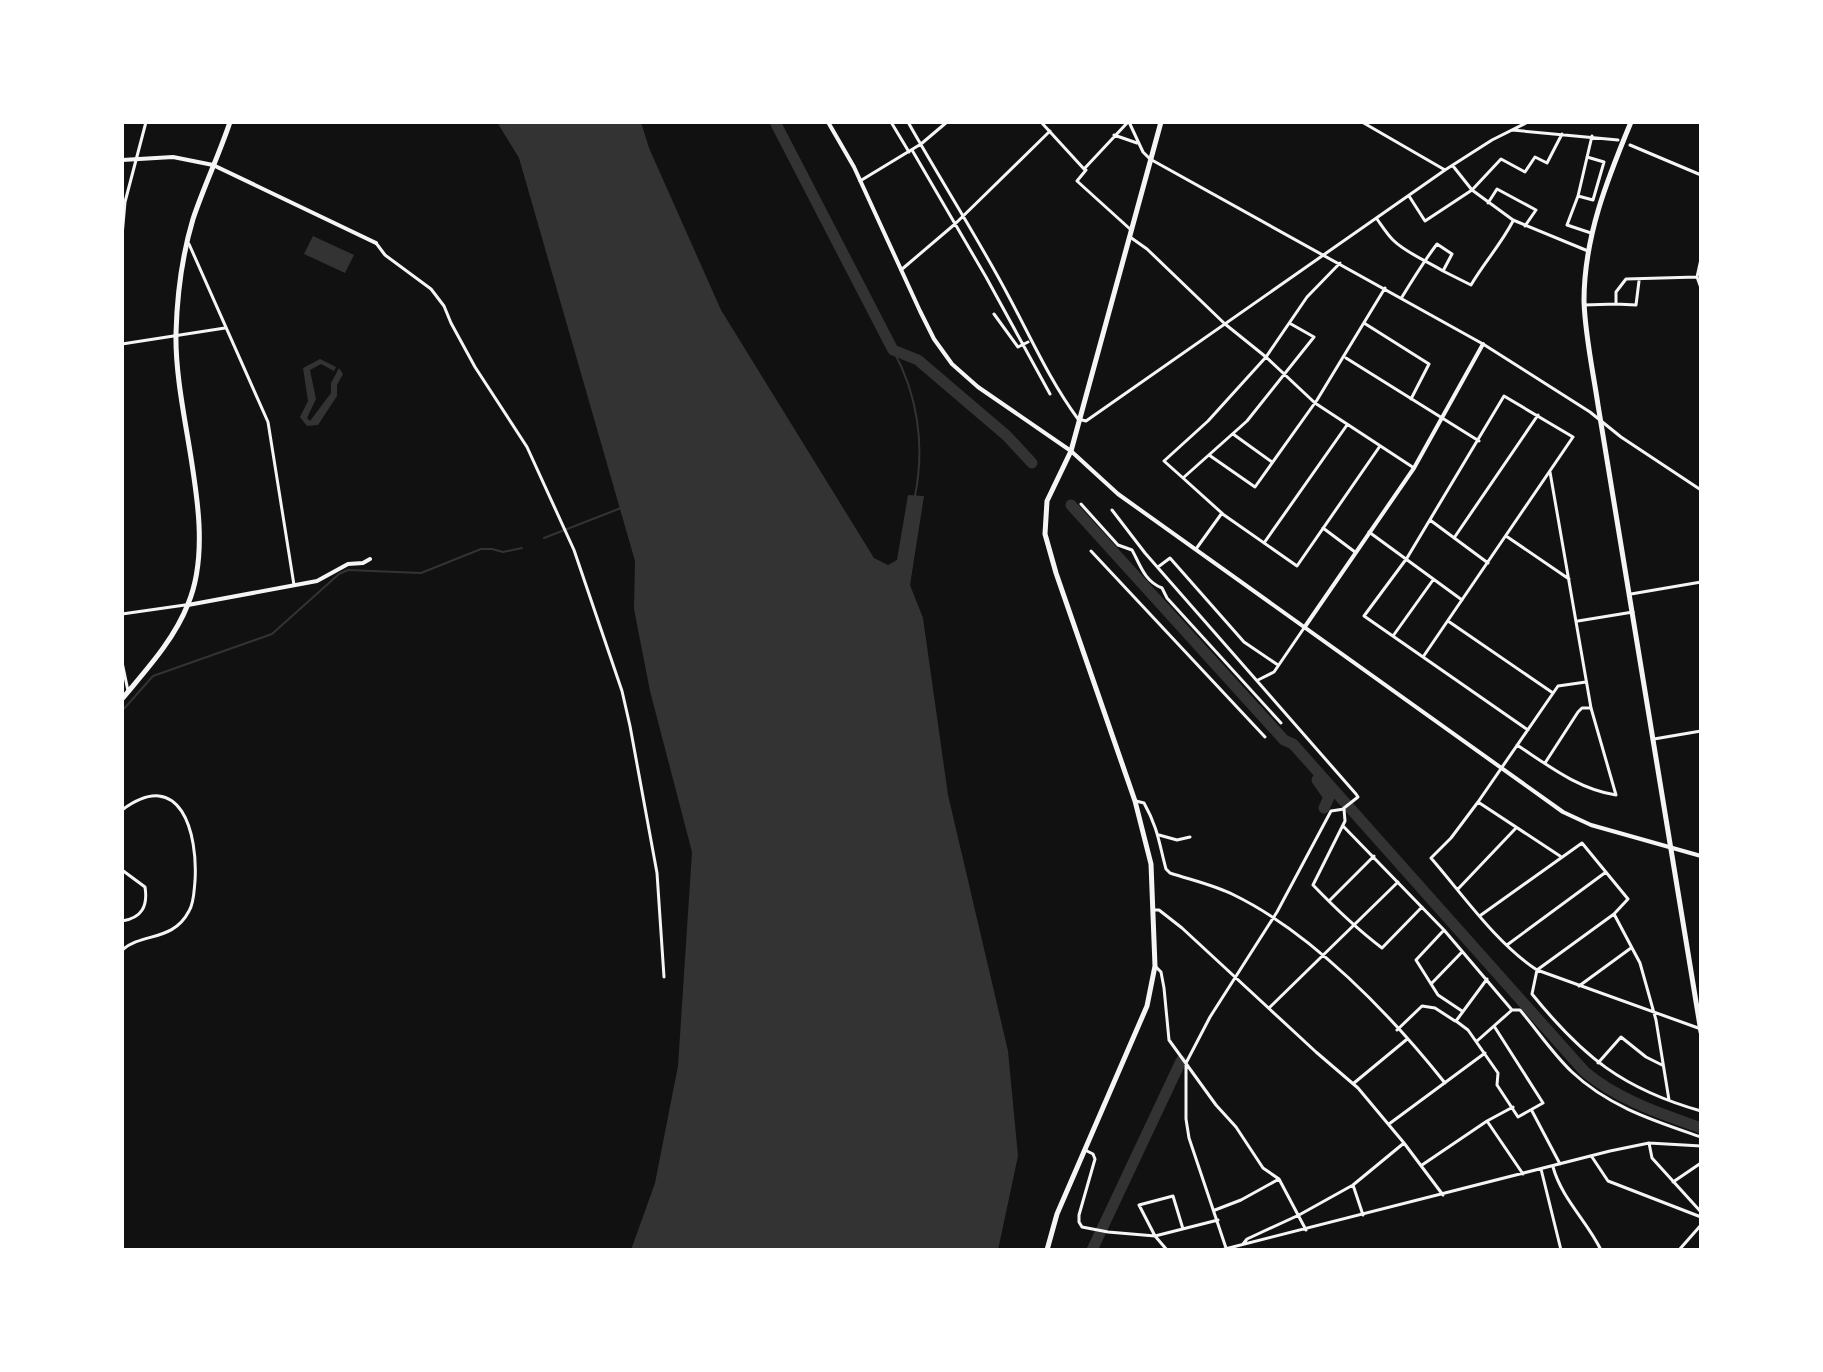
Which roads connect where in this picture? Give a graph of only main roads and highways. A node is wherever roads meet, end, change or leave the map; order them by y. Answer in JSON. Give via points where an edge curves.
{"nodes":[{"id":1,"x":230,"y":122,"type":"edge"},
{"id":2,"x":1161,"y":122,"type":"edge"},
{"id":3,"x":1631,"y":122,"type":"edge"},
{"id":4,"x":122,"y":699,"type":"edge"},
{"id":5,"x":1701,"y":1030,"type":"edge"},
{"id":6,"x":1047,"y":1250,"type":"edge"}],
"edges":[{"from":1,"to":4,"type":"main road","via":[[187,240],[180,277],[176,336],[201,536],[199,566],[188,605],[167,642]]},
{"from":2,"to":6,"type":"main road","via":[[1071,451],[1047,501],[1045,534],[1135,801],[1151,864],[1155,966],[1147,1006],[1057,1214]]},
{"from":3,"to":5,"type":"main road","via":[[1591,233],[1584,305]]}]}
